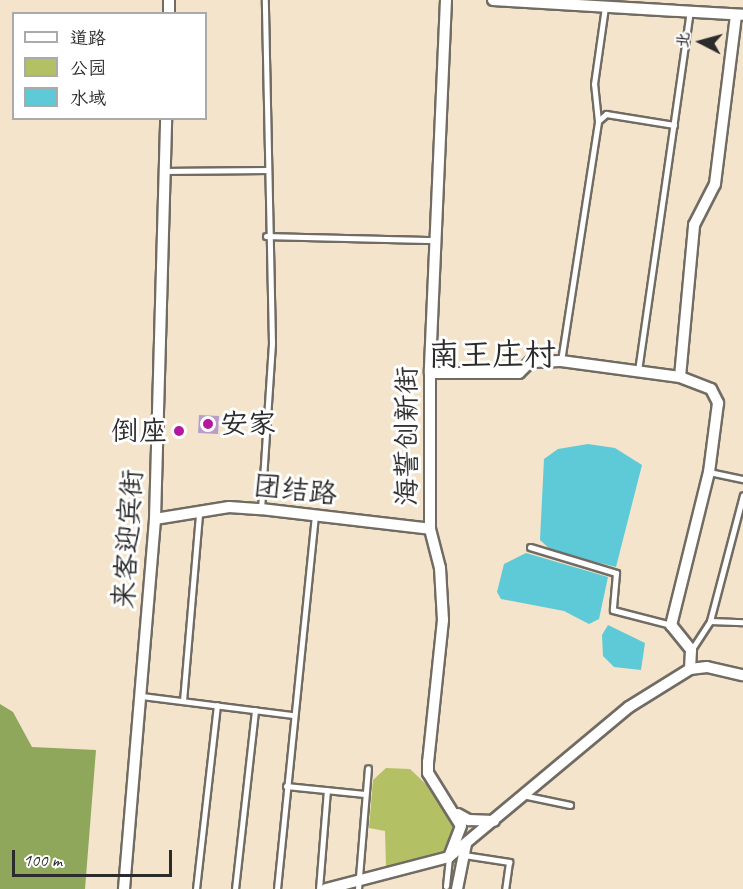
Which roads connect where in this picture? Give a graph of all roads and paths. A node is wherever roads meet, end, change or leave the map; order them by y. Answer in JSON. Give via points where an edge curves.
{"nodes":[{"id":1,"x":265,"y":0,"type":"edge"},
{"id":2,"x":446,"y":0,"type":"edge"},
{"id":3,"x":493,"y":0,"type":"edge"},
{"id":4,"x":571,"y":3,"type":"edge"},
{"id":5,"x":605,"y":7,"type":"junction"},
{"id":6,"x":690,"y":12,"type":"junction"},
{"id":7,"x":739,"y":15,"type":"edge"},
{"id":8,"x":166,"y":120,"type":"edge"},
{"id":9,"x":598,"y":121,"type":"junction"},
{"id":10,"x":674,"y":125,"type":"junction"},
{"id":11,"x":266,"y":170,"type":"junction"},
{"id":12,"x":164,"y":171,"type":"junction"},
{"id":13,"x":266,"y":236,"type":"junction"},
{"id":14,"x":437,"y":240,"type":"junction"},
{"id":15,"x":561,"y":361,"type":"junction"},
{"id":16,"x":638,"y":371,"type":"junction"},
{"id":17,"x":430,"y":373,"type":"junction"},
{"id":18,"x":680,"y":377,"type":"junction"},
{"id":19,"x":709,"y":472,"type":"junction"},
{"id":20,"x":743,"y":479,"type":"edge"},
{"id":21,"x":743,"y":495,"type":"edge"},
{"id":22,"x":261,"y":508,"type":"junction"},
{"id":23,"x":199,"y":515,"type":"junction"},
{"id":24,"x":315,"y":516,"type":"junction"},
{"id":25,"x":155,"y":519,"type":"junction"},
{"id":26,"x":430,"y":529,"type":"junction"},
{"id":27,"x":530,"y":547,"type":"dead end"},
{"id":28,"x":710,"y":621,"type":"junction"},
{"id":29,"x":743,"y":622,"type":"edge"},
{"id":30,"x":671,"y":625,"type":"junction"},
{"id":31,"x":691,"y":650,"type":"junction"},
{"id":32,"x":690,"y":669,"type":"junction"},
{"id":33,"x":743,"y":675,"type":"edge"},
{"id":34,"x":141,"y":696,"type":"junction"},
{"id":35,"x":183,"y":701,"type":"junction"},
{"id":36,"x":217,"y":705,"type":"junction"},
{"id":37,"x":255,"y":710,"type":"junction"},
{"id":38,"x":293,"y":715,"type":"junction"},
{"id":39,"x":368,"y":768,"type":"dead end"},
{"id":40,"x":286,"y":786,"type":"junction"},
{"id":41,"x":327,"y":790,"type":"junction"},
{"id":42,"x":365,"y":794,"type":"junction"},
{"id":43,"x":527,"y":796,"type":"junction"},
{"id":44,"x":570,"y":805,"type":"dead end"},
{"id":45,"x":458,"y":814,"type":"junction"},
{"id":46,"x":496,"y":821,"type":"junction"},
{"id":47,"x":466,"y":844,"type":"junction"},
{"id":48,"x":464,"y":855,"type":"junction"},
{"id":49,"x":449,"y":857,"type":"junction"},
{"id":50,"x":358,"y":885,"type":"edge"},
{"id":51,"x":446,"y":886,"type":"dead end"},
{"id":52,"x":124,"y":889,"type":"edge"},
{"id":53,"x":196,"y":889,"type":"edge"},
{"id":54,"x":236,"y":889,"type":"edge"},
{"id":55,"x":277,"y":889,"type":"edge"},
{"id":56,"x":319,"y":889,"type":"edge"},
{"id":57,"x":326,"y":889,"type":"edge"},
{"id":58,"x":457,"y":889,"type":"edge"},
{"id":59,"x":505,"y":889,"type":"edge"}],
"edges":[{"from":1,"to":11,"type":"lane"},
{"from":2,"to":14,"type":"street","name":"海誓创新街"},
{"from":3,"to":4,"type":"street"},
{"from":4,"to":5,"type":"street"},
{"from":5,"to":6,"type":"street"},
{"from":5,"to":9,"type":"lane","via":[[594,84]]},
{"from":6,"to":7,"type":"street"},
{"from":6,"to":10,"type":"lane"},
{"from":7,"to":18,"type":"street","via":[[715,184],[694,225]]},
{"from":8,"to":12,"type":"street","name":"来客迎宾街"},
{"from":9,"to":10,"type":"lane","via":[[606,114]]},
{"from":9,"to":15,"type":"lane"},
{"from":10,"to":16,"type":"lane"},
{"from":11,"to":12,"type":"lane"},
{"from":11,"to":13,"type":"lane"},
{"from":12,"to":25,"type":"street","name":"来客迎宾街"},
{"from":13,"to":14,"type":"lane"},
{"from":13,"to":22,"type":"lane","via":[[272,343]]},
{"from":14,"to":17,"type":"street","name":"海誓创新街"},
{"from":15,"to":16,"type":"street"},
{"from":15,"to":17,"type":"street","via":[[530,362],[519,373]]},
{"from":16,"to":18,"type":"street"},
{"from":17,"to":26,"type":"street","name":"海誓创新街"},
{"from":18,"to":19,"type":"street","via":[[702,382],[718,403]]},
{"from":19,"to":20,"type":"lane"},
{"from":19,"to":30,"type":"street"},
{"from":21,"to":28,"type":"lane"},
{"from":22,"to":23,"type":"street","name":"团结路","via":[[229,507]]},
{"from":22,"to":24,"type":"street","name":"团结路"},
{"from":23,"to":25,"type":"street","name":"团结路"},
{"from":23,"to":35,"type":"lane"},
{"from":24,"to":26,"type":"street","name":"团结路"},
{"from":24,"to":38,"type":"lane"},
{"from":25,"to":34,"type":"street","name":"来客迎宾街"},
{"from":26,"to":45,"type":"street","name":"海誓创新街","via":[[444,594],[428,773]]},
{"from":27,"to":30,"type":"lane","via":[[616,573],[613,610]]},
{"from":28,"to":29,"type":"lane"},
{"from":28,"to":31,"type":"lane"},
{"from":30,"to":31,"type":"street"},
{"from":31,"to":32,"type":"street"},
{"from":32,"to":33,"type":"street","via":[[707,667]]},
{"from":32,"to":43,"type":"street","via":[[629,707]]},
{"from":34,"to":35,"type":"lane"},
{"from":34,"to":52,"type":"street","name":"来客迎宾街"},
{"from":35,"to":36,"type":"lane"},
{"from":36,"to":37,"type":"lane"},
{"from":36,"to":53,"type":"lane"},
{"from":37,"to":38,"type":"lane"},
{"from":37,"to":54,"type":"lane"},
{"from":38,"to":40,"type":"lane"},
{"from":39,"to":42,"type":"lane"},
{"from":40,"to":41,"type":"lane"},
{"from":40,"to":55,"type":"lane"},
{"from":41,"to":42,"type":"lane"},
{"from":41,"to":56,"type":"lane"},
{"from":42,"to":50,"type":"lane"},
{"from":43,"to":44,"type":"lane"},
{"from":43,"to":46,"type":"street"},
{"from":45,"to":46,"type":"street","via":[[469,820]]},
{"from":45,"to":49,"type":"street","via":[[460,837]]},
{"from":46,"to":47,"type":"street"},
{"from":47,"to":48,"type":"street"},
{"from":47,"to":49,"type":"street"},
{"from":48,"to":58,"type":"street"},
{"from":48,"to":59,"type":"lane","via":[[509,862]]},
{"from":49,"to":50,"type":"street"},
{"from":49,"to":51,"type":"lane"},
{"from":50,"to":57,"type":"street"}]}
